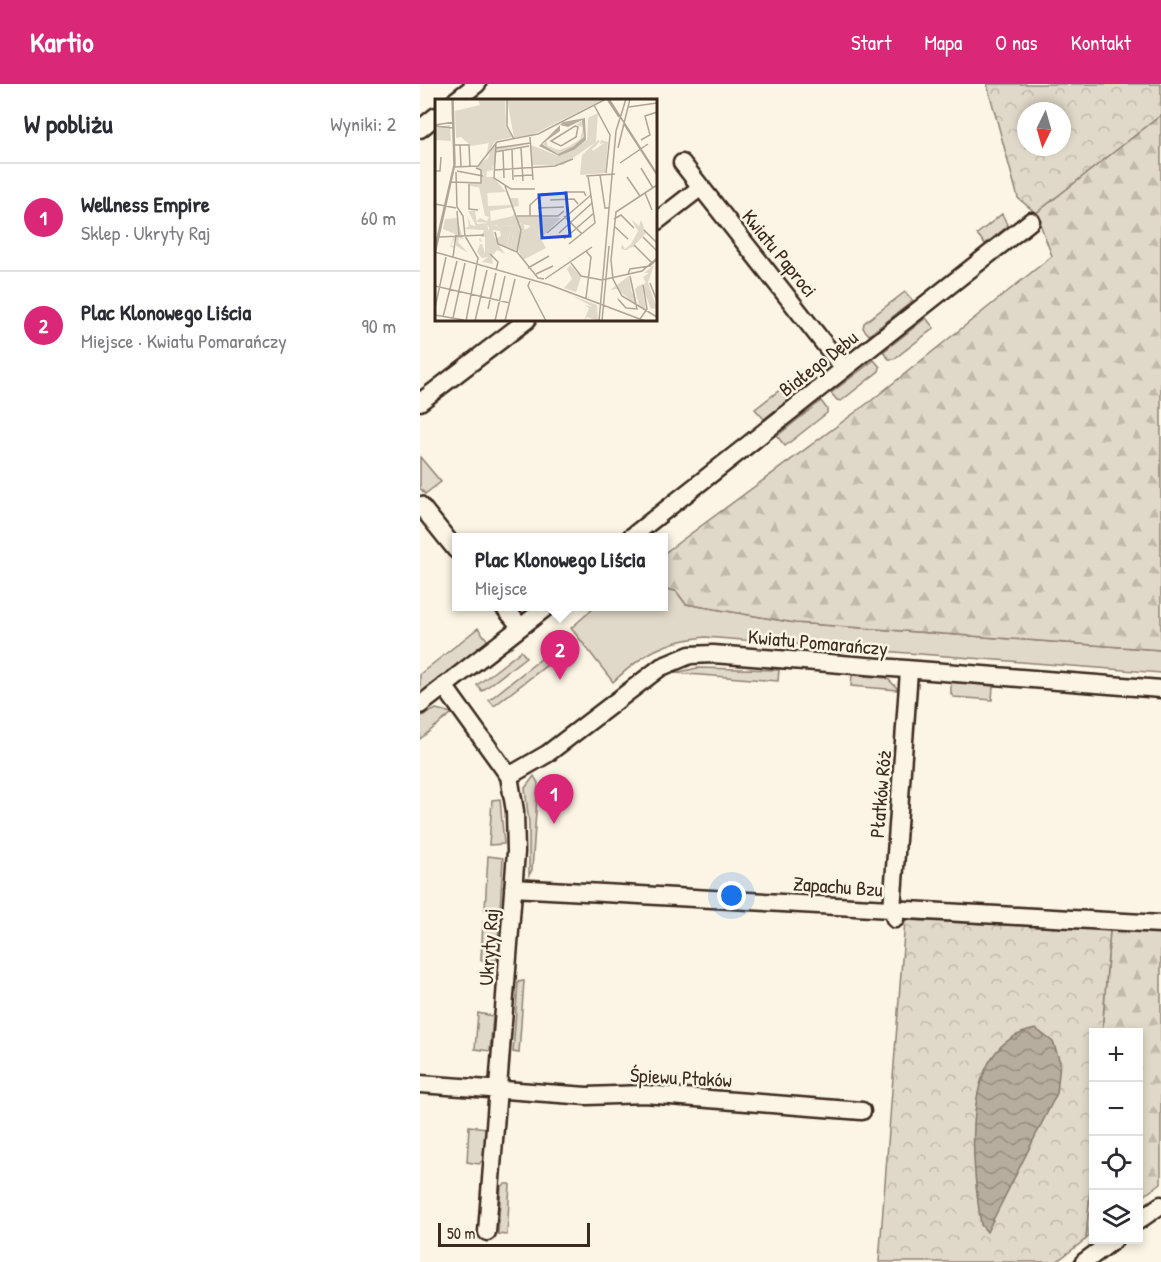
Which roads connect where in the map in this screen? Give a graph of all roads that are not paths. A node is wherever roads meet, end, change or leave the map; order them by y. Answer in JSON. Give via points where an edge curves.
{"nodes":[{"id":1,"x":477,"y":84,"type":"edge"},
{"id":2,"x":457,"y":99,"type":"edge"},
{"id":3,"x":435,"y":117,"type":"edge"},
{"id":4,"x":420,"y":129,"type":"edge"},
{"id":5,"x":682,"y":164,"type":"dead end"},
{"id":6,"x":701,"y":187,"type":"junction"},
{"id":7,"x":657,"y":221,"type":"edge"},
{"id":8,"x":1031,"y":221,"type":"dead end"},
{"id":9,"x":527,"y":321,"type":"edge"},
{"id":10,"x":844,"y":369,"type":"junction"},
{"id":11,"x":420,"y":402,"type":"edge"},
{"id":12,"x":420,"y":505,"type":"edge"},
{"id":13,"x":635,"y":533,"type":"edge"},
{"id":14,"x":452,"y":545,"type":"edge"},
{"id":15,"x":507,"y":611,"type":"edge"},
{"id":16,"x":542,"y":611,"type":"edge"},
{"id":17,"x":521,"y":627,"type":"junction"},
{"id":18,"x":909,"y":670,"type":"junction"},
{"id":19,"x":444,"y":686,"type":"junction"},
{"id":20,"x":1161,"y":689,"type":"edge"},
{"id":21,"x":420,"y":705,"type":"edge"},
{"id":22,"x":509,"y":776,"type":"junction"},
{"id":23,"x":513,"y":888,"type":"junction"},
{"id":24,"x":893,"y":915,"type":"junction"},
{"id":25,"x":1161,"y":924,"type":"edge"},
{"id":26,"x":420,"y":1084,"type":"edge"},
{"id":27,"x":498,"y":1090,"type":"junction"},
{"id":28,"x":862,"y":1112,"type":"dead end"},
{"id":29,"x":1161,"y":1204,"type":"edge"},
{"id":30,"x":1143,"y":1217,"type":"edge"},
{"id":31,"x":488,"y":1232,"type":"dead end"},
{"id":32,"x":1107,"y":1244,"type":"edge"},
{"id":33,"x":1083,"y":1262,"type":"edge"}],
"edges":[{"from":1,"to":2,"type":"street"},
{"from":3,"to":4,"type":"street"},
{"from":5,"to":6,"type":"street","name":"Kwiatu Paproci"},
{"from":6,"to":7,"type":"street"},
{"from":6,"to":10,"type":"street","name":"Kwiatu Paproci"},
{"from":8,"to":10,"type":"street","name":"Białego Dębu"},
{"from":9,"to":11,"type":"street"},
{"from":10,"to":13,"type":"street","name":"Białego Dębu"},
{"from":12,"to":14,"type":"street"},
{"from":15,"to":17,"type":"street"},
{"from":16,"to":17,"type":"street"},
{"from":17,"to":19,"type":"street"},
{"from":18,"to":20,"type":"street","name":"Kwiatu Pomarańczy"},
{"from":18,"to":22,"type":"street","name":"Kwiatu Pomarańczy","via":[[690,655],[661,667],[547,754]]},
{"from":18,"to":24,"type":"street","name":"Płatków Róż"},
{"from":19,"to":21,"type":"street"},
{"from":19,"to":22,"type":"street","name":"Ukryty Raj"},
{"from":22,"to":23,"type":"street","name":"Ukryty Raj","via":[[516,831]]},
{"from":23,"to":24,"type":"street","name":"Zapachu Bzu"},
{"from":23,"to":27,"type":"street","name":"Ukryty Raj"},
{"from":24,"to":25,"type":"street","name":"Zapachu Bzu"},
{"from":26,"to":27,"type":"street","name":"Śpiewu Ptaków"},
{"from":27,"to":28,"type":"street","name":"Śpiewu Ptaków","via":[[587,1096],[645,1094]]},
{"from":27,"to":31,"type":"street","name":"Ukryty Raj"},
{"from":29,"to":30,"type":"street"},
{"from":32,"to":33,"type":"street"}]}
